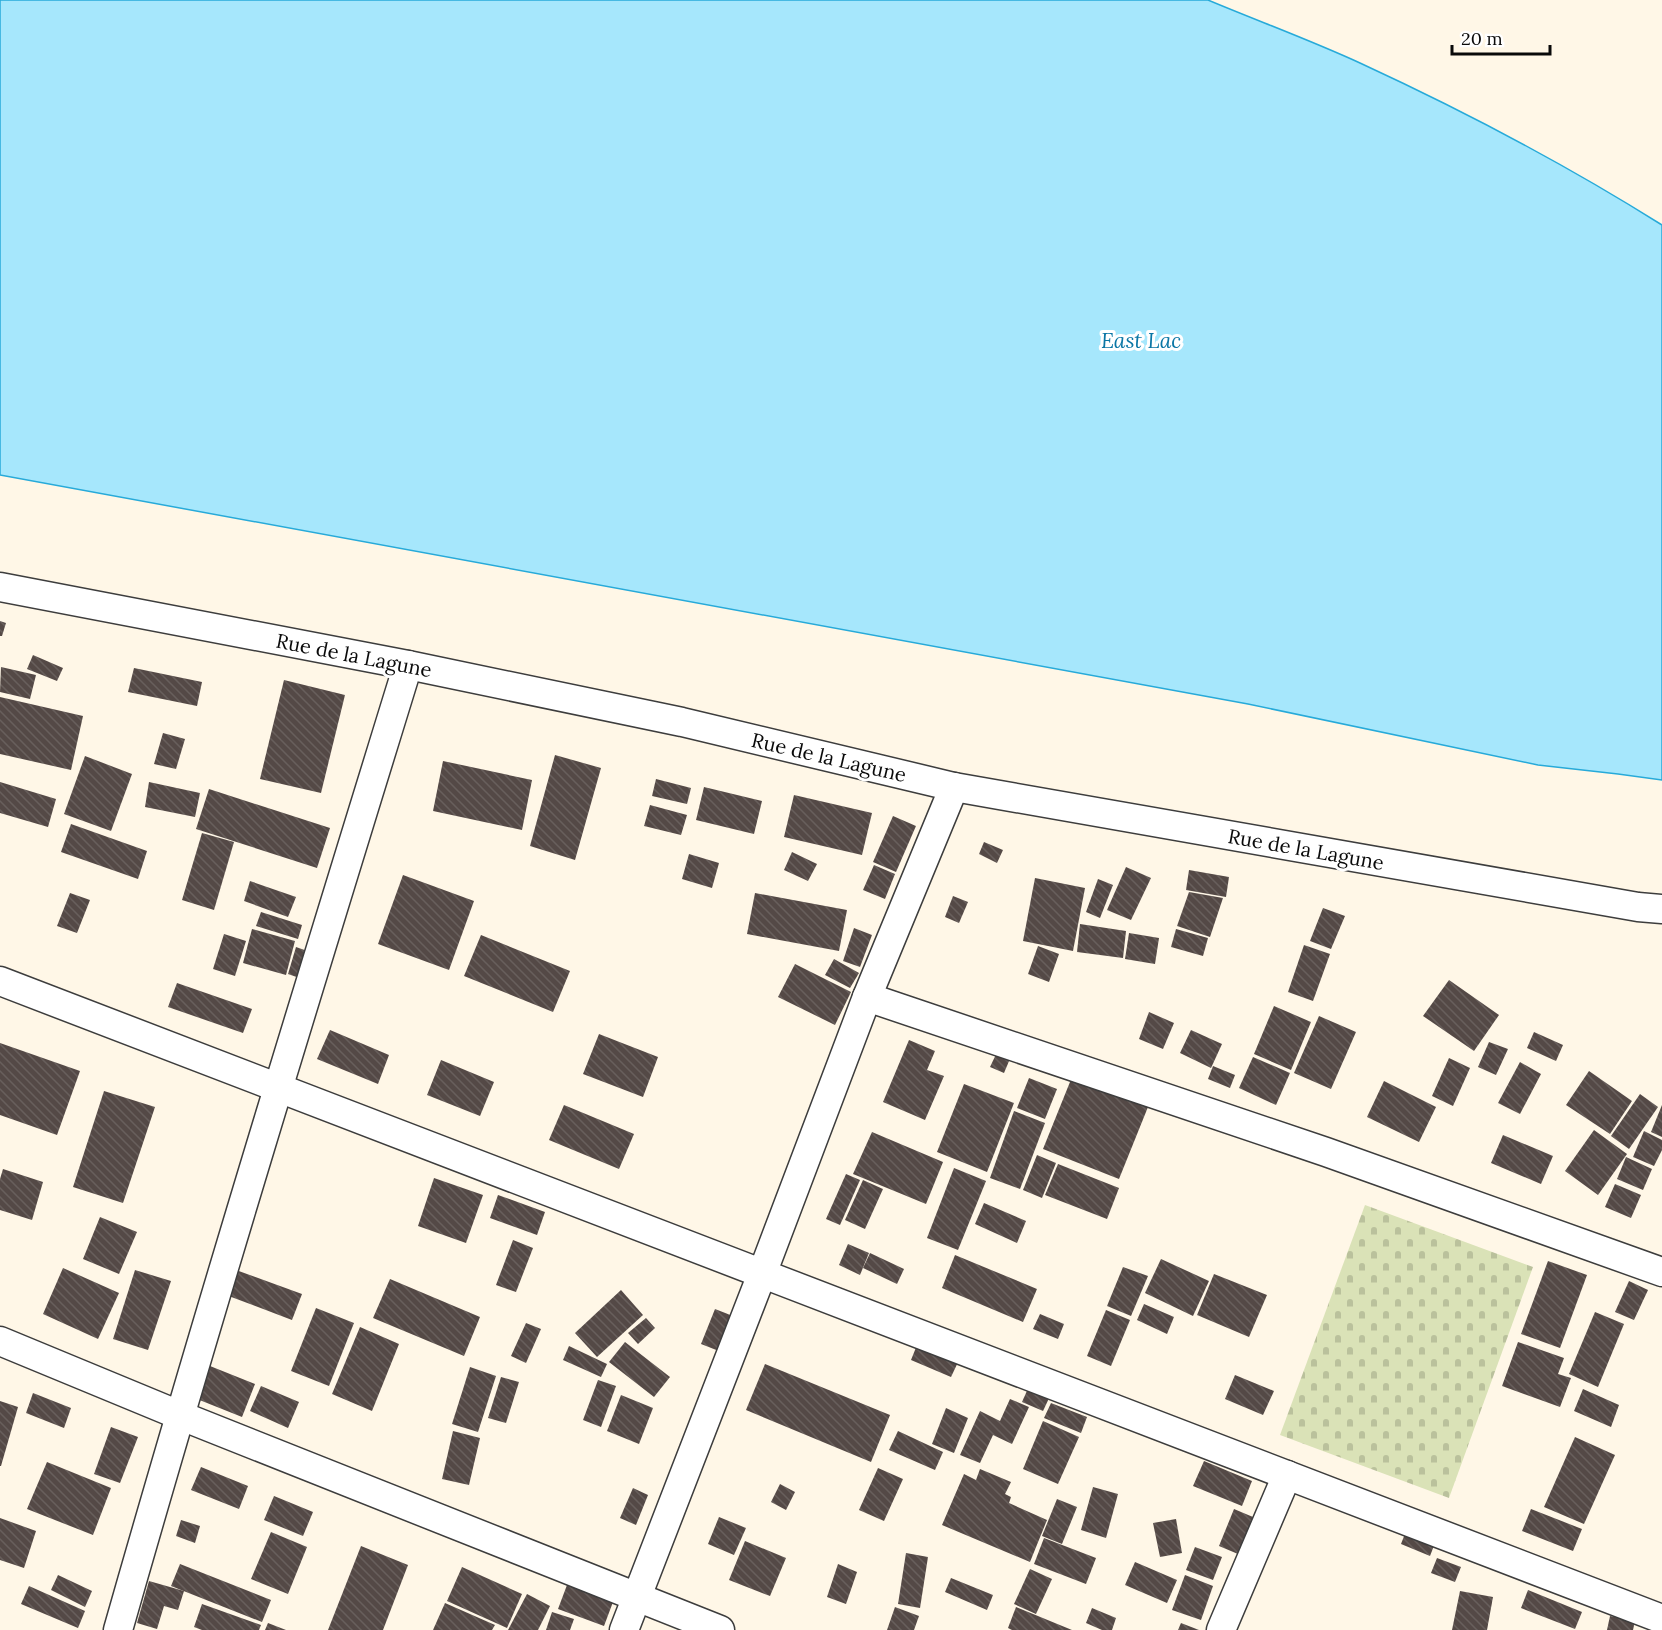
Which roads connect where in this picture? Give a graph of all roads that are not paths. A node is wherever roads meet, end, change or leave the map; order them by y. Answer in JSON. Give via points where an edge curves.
{"nodes":[{"id":1,"x":0,"y":587,"type":"edge"},
{"id":2,"x":408,"y":665,"type":"junction"},
{"id":3,"x":954,"y":787,"type":"junction"},
{"id":4,"x":1662,"y":909,"type":"edge"},
{"id":5,"x":0,"y":981,"type":"edge"},
{"id":6,"x":867,"y":997,"type":"junction"},
{"id":7,"x":278,"y":1088,"type":"junction"},
{"id":8,"x":1662,"y":1272,"type":"edge"},
{"id":9,"x":762,"y":1274,"type":"junction"},
{"id":10,"x":0,"y":1341,"type":"edge"},
{"id":11,"x":179,"y":1415,"type":"junction"},
{"id":12,"x":1287,"y":1475,"type":"junction"},
{"id":13,"x":636,"y":1597,"type":"junction"},
{"id":14,"x":1662,"y":1619,"type":"edge"},
{"id":15,"x":118,"y":1630,"type":"edge"},
{"id":16,"x":624,"y":1630,"type":"edge"},
{"id":17,"x":720,"y":1630,"type":"edge"},
{"id":18,"x":1221,"y":1630,"type":"edge"}],
"edges":[{"from":1,"to":2,"type":"street","name":"Rue de la Lagune"},
{"from":2,"to":3,"type":"street","name":"Rue de la Lagune","via":[[682,722]]},
{"from":2,"to":7,"type":"street"},
{"from":3,"to":4,"type":"street","name":"Rue de la Lagune"},
{"from":3,"to":6,"type":"street"},
{"from":5,"to":7,"type":"street"},
{"from":6,"to":8,"type":"street","via":[[1326,1152]]},
{"from":6,"to":9,"type":"street"},
{"from":7,"to":9,"type":"street"},
{"from":7,"to":11,"type":"street"},
{"from":9,"to":12,"type":"street"},
{"from":9,"to":13,"type":"street"},
{"from":10,"to":11,"type":"street"},
{"from":11,"to":13,"type":"street"},
{"from":11,"to":15,"type":"street"},
{"from":12,"to":14,"type":"street"},
{"from":12,"to":18,"type":"street"},
{"from":13,"to":16,"type":"street"},
{"from":13,"to":17,"type":"street"}]}
